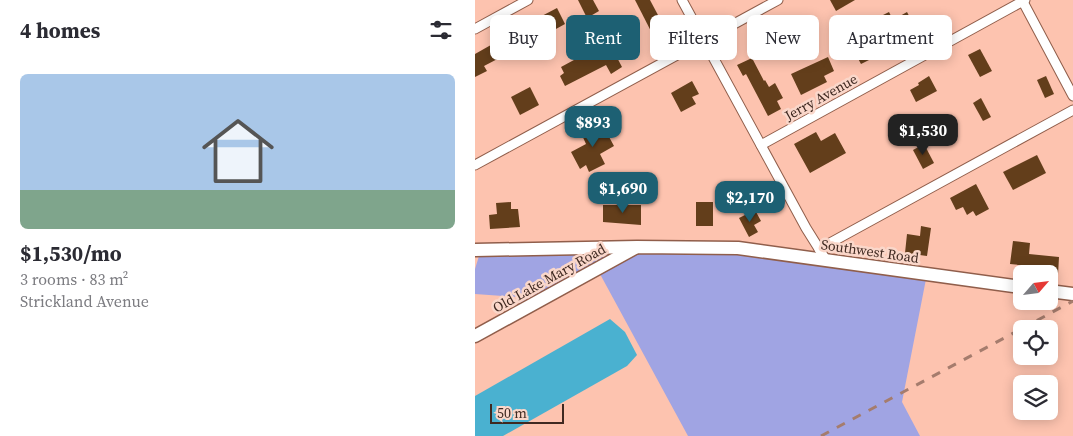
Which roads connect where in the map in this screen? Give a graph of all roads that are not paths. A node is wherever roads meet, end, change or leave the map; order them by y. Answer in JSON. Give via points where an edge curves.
{"nodes":[{"id":1,"x":528,"y":0,"type":"edge"},
{"id":2,"x":682,"y":0,"type":"edge"},
{"id":3,"x":778,"y":0,"type":"edge"},
{"id":4,"x":1024,"y":0,"type":"edge"},
{"id":5,"x":690,"y":15,"type":"edge"},
{"id":6,"x":737,"y":22,"type":"edge"},
{"id":7,"x":475,"y":29,"type":"edge"},
{"id":8,"x":668,"y":60,"type":"edge"},
{"id":9,"x":714,"y":60,"type":"edge"},
{"id":10,"x":1073,"y":96,"type":"edge"},
{"id":11,"x":1073,"y":110,"type":"edge"},
{"id":12,"x":761,"y":145,"type":"junction"},
{"id":13,"x":475,"y":165,"type":"edge"},
{"id":14,"x":637,"y":247,"type":"junction"},
{"id":15,"x":476,"y":248,"type":"edge"},
{"id":16,"x":822,"y":254,"type":"junction"},
{"id":17,"x":1013,"y":286,"type":"edge"},
{"id":18,"x":1058,"y":292,"type":"edge"},
{"id":19,"x":1073,"y":294,"type":"edge"},
{"id":20,"x":475,"y":336,"type":"edge"}],
"edges":[{"from":1,"to":7,"type":"street"},
{"from":2,"to":5,"type":"street"},
{"from":3,"to":6,"type":"street"},
{"from":4,"to":10,"type":"street"},
{"from":4,"to":12,"type":"street","name":"Jerry Avenue"},
{"from":8,"to":13,"type":"street"},
{"from":9,"to":12,"type":"street"},
{"from":11,"to":16,"type":"street"},
{"from":12,"to":16,"type":"street"},
{"from":14,"to":15,"type":"street","name":"Southwest Road"},
{"from":14,"to":16,"type":"street","name":"Southwest Road","via":[[738,248]]},
{"from":14,"to":20,"type":"street","name":"Old Lake Mary Road"},
{"from":16,"to":17,"type":"street","name":"Southwest Road"},
{"from":18,"to":19,"type":"street"}]}
